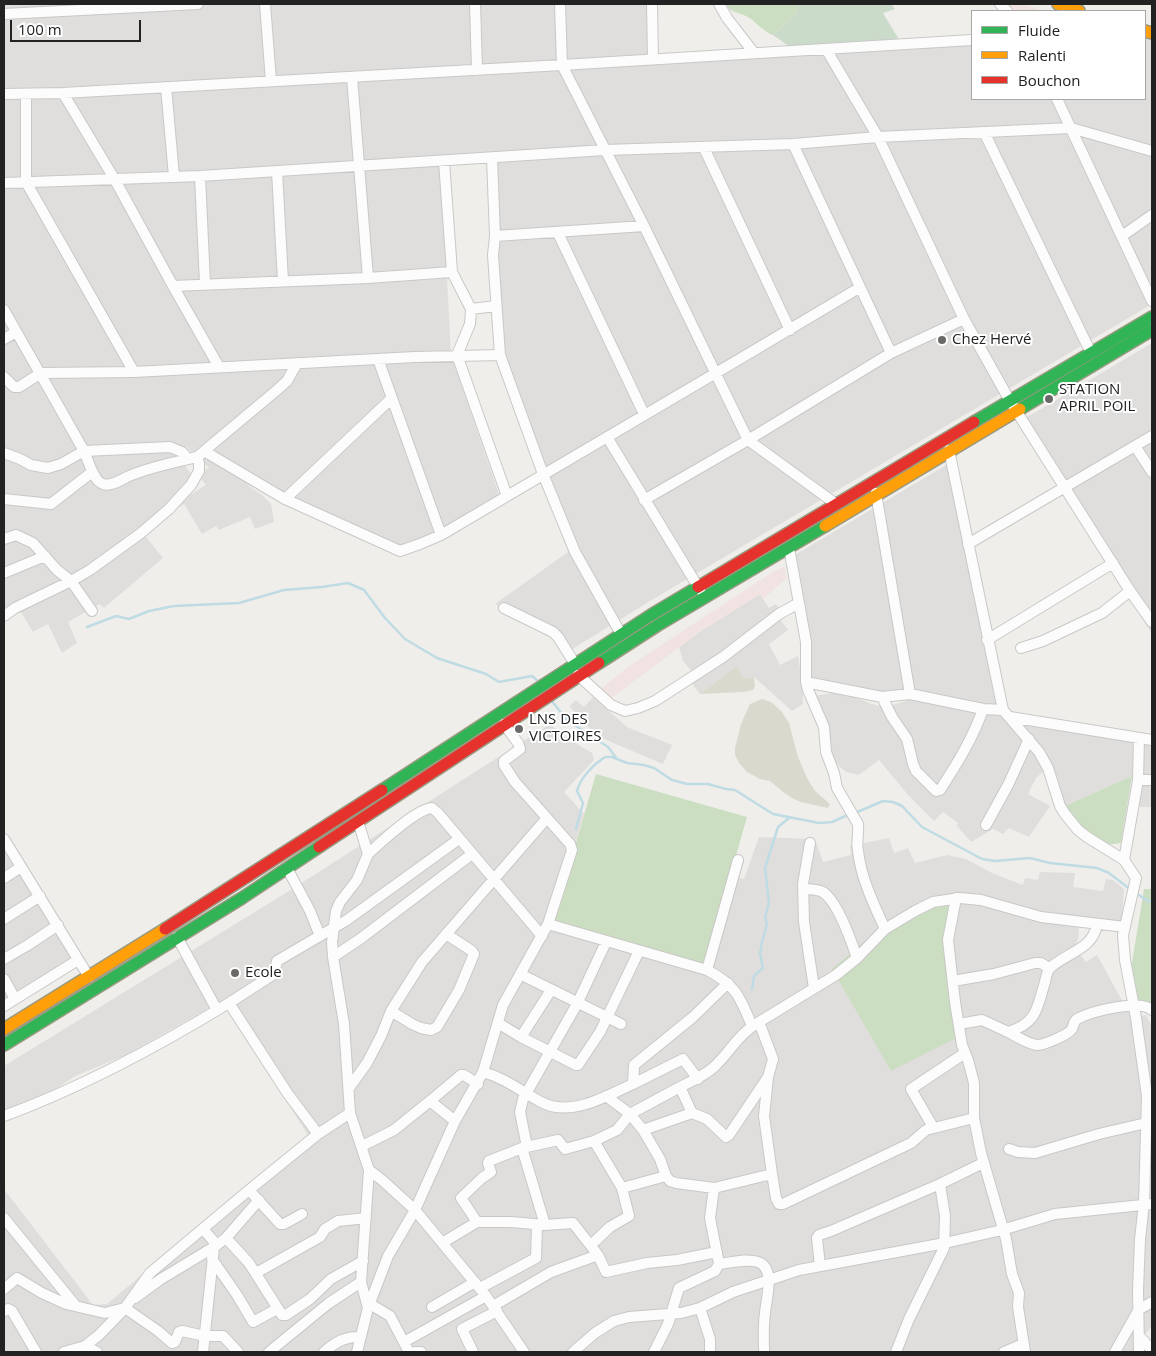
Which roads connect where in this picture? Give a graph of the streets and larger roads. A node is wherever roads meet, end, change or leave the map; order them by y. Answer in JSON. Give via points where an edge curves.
{"nodes":[{"id":1,"x":198,"y":4,"type":"edge"},
{"id":2,"x":266,"y":4,"type":"edge"},
{"id":3,"x":475,"y":4,"type":"edge"},
{"id":4,"x":560,"y":4,"type":"edge"},
{"id":5,"x":652,"y":4,"type":"edge"},
{"id":6,"x":719,"y":4,"type":"edge"},
{"id":7,"x":1058,"y":4,"type":"edge"},
{"id":8,"x":1076,"y":10,"type":"edge"},
{"id":9,"x":4,"y":14,"type":"edge"},
{"id":10,"x":971,"y":40,"type":"edge"},
{"id":11,"x":826,"y":49,"type":"junction"},
{"id":12,"x":754,"y":53,"type":"junction"},
{"id":13,"x":653,"y":59,"type":"junction"},
{"id":14,"x":562,"y":65,"type":"junction"},
{"id":15,"x":477,"y":70,"type":"junction"},
{"id":16,"x":352,"y":77,"type":"junction"},
{"id":17,"x":271,"y":81,"type":"junction"},
{"id":18,"x":166,"y":87,"type":"junction"},
{"id":19,"x":63,"y":93,"type":"junction"},
{"id":20,"x":4,"y":94,"type":"edge"},
{"id":21,"x":26,"y":94,"type":"junction"},
{"id":22,"x":1057,"y":100,"type":"edge"},
{"id":23,"x":1071,"y":128,"type":"junction"},
{"id":24,"x":984,"y":132,"type":"junction"},
{"id":25,"x":878,"y":137,"type":"junction"},
{"id":26,"x":793,"y":144,"type":"junction"},
{"id":27,"x":704,"y":148,"type":"junction"},
{"id":28,"x":605,"y":150,"type":"junction"},
{"id":29,"x":1152,"y":151,"type":"edge"},
{"id":30,"x":492,"y":158,"type":"junction"},
{"id":31,"x":444,"y":161,"type":"junction"},
{"id":32,"x":360,"y":167,"type":"junction"},
{"id":33,"x":277,"y":171,"type":"junction"},
{"id":34,"x":174,"y":176,"type":"junction"},
{"id":35,"x":200,"y":176,"type":"junction"},
{"id":36,"x":115,"y":180,"type":"junction"},
{"id":37,"x":26,"y":182,"type":"junction"},
{"id":38,"x":4,"y":183,"type":"edge"},
{"id":39,"x":1152,"y":215,"type":"edge"},
{"id":40,"x":644,"y":226,"type":"junction"},
{"id":41,"x":558,"y":233,"type":"junction"},
{"id":42,"x":495,"y":236,"type":"junction"},
{"id":43,"x":1122,"y":236,"type":"junction"},
{"id":44,"x":452,"y":272,"type":"junction"},
{"id":45,"x":368,"y":278,"type":"junction"},
{"id":46,"x":284,"y":281,"type":"junction"},
{"id":47,"x":205,"y":284,"type":"junction"},
{"id":48,"x":172,"y":286,"type":"junction"},
{"id":49,"x":859,"y":288,"type":"junction"},
{"id":50,"x":1152,"y":301,"type":"edge"},
{"id":51,"x":496,"y":306,"type":"junction"},
{"id":52,"x":472,"y":309,"type":"junction"},
{"id":53,"x":4,"y":310,"type":"edge"},
{"id":54,"x":1152,"y":317,"type":"edge"},
{"id":55,"x":964,"y":319,"type":"junction"},
{"id":56,"x":790,"y":330,"type":"junction"},
{"id":57,"x":1152,"y":330,"type":"edge"},
{"id":58,"x":16,"y":332,"type":"junction"},
{"id":59,"x":4,"y":339,"type":"edge"},
{"id":60,"x":891,"y":353,"type":"junction"},
{"id":61,"x":1091,"y":353,"type":"junction"},
{"id":62,"x":457,"y":355,"type":"junction"},
{"id":63,"x":500,"y":355,"type":"junction"},
{"id":64,"x":378,"y":359,"type":"junction"},
{"id":65,"x":297,"y":364,"type":"junction"},
{"id":66,"x":219,"y":367,"type":"junction"},
{"id":67,"x":134,"y":372,"type":"junction"},
{"id":68,"x":41,"y":373,"type":"junction"},
{"id":69,"x":715,"y":375,"type":"junction"},
{"id":70,"x":4,"y":377,"type":"edge"},
{"id":71,"x":392,"y":398,"type":"junction"},
{"id":72,"x":1012,"y":406,"type":"junction"},
{"id":73,"x":644,"y":414,"type":"junction"},
{"id":74,"x":1152,"y":436,"type":"edge"},
{"id":75,"x":607,"y":437,"type":"junction"},
{"id":76,"x":748,"y":440,"type":"junction"},
{"id":77,"x":1135,"y":446,"type":"junction"},
{"id":78,"x":84,"y":450,"type":"junction"},
{"id":79,"x":949,"y":450,"type":"junction"},
{"id":80,"x":4,"y":454,"type":"edge"},
{"id":81,"x":196,"y":456,"type":"junction"},
{"id":82,"x":92,"y":472,"type":"junction"},
{"id":83,"x":1152,"y":472,"type":"edge"},
{"id":84,"x":543,"y":474,"type":"junction"},
{"id":85,"x":1064,"y":487,"type":"junction"},
{"id":86,"x":876,"y":493,"type":"junction"},
{"id":87,"x":507,"y":496,"type":"junction"},
{"id":88,"x":4,"y":499,"type":"edge"},
{"id":89,"x":285,"y":499,"type":"junction"},
{"id":90,"x":644,"y":500,"type":"junction"},
{"id":91,"x":836,"y":504,"type":"junction"},
{"id":92,"x":441,"y":535,"type":"junction"},
{"id":93,"x":4,"y":539,"type":"edge"},
{"id":94,"x":968,"y":544,"type":"junction"},
{"id":95,"x":789,"y":548,"type":"junction"},
{"id":96,"x":45,"y":556,"type":"junction"},
{"id":97,"x":1113,"y":563,"type":"junction"},
{"id":98,"x":4,"y":573,"type":"edge"},
{"id":99,"x":71,"y":581,"type":"junction"},
{"id":100,"x":698,"y":587,"type":"junction"},
{"id":101,"x":1130,"y":591,"type":"junction"},
{"id":102,"x":704,"y":598,"type":"junction"},
{"id":103,"x":799,"y":603,"type":"junction"},
{"id":104,"x":504,"y":608,"type":"dead end"},
{"id":105,"x":92,"y":611,"type":"dead end"},
{"id":106,"x":4,"y":616,"type":"edge"},
{"id":107,"x":1152,"y":622,"type":"edge"},
{"id":108,"x":621,"y":634,"type":"junction"},
{"id":109,"x":987,"y":640,"type":"junction"},
{"id":110,"x":1021,"y":648,"type":"dead end"},
{"id":111,"x":575,"y":664,"type":"junction"},
{"id":112,"x":578,"y":675,"type":"junction"},
{"id":113,"x":806,"y":682,"type":"junction"},
{"id":114,"x":555,"y":684,"type":"junction"},
{"id":115,"x":540,"y":694,"type":"junction"},
{"id":116,"x":910,"y":694,"type":"junction"},
{"id":117,"x":882,"y":696,"type":"junction"},
{"id":118,"x":983,"y":709,"type":"junction"},
{"id":119,"x":1006,"y":713,"type":"junction"},
{"id":120,"x":504,"y":724,"type":"junction"},
{"id":121,"x":1139,"y":738,"type":"junction"},
{"id":122,"x":1029,"y":739,"type":"junction"},
{"id":123,"x":1152,"y":740,"type":"edge"},
{"id":124,"x":1138,"y":780,"type":"junction"},
{"id":125,"x":1152,"y":780,"type":"edge"},
{"id":126,"x":547,"y":818,"type":"junction"},
{"id":127,"x":358,"y":821,"type":"junction"},
{"id":128,"x":986,"y":825,"type":"dead end"},
{"id":129,"x":4,"y":839,"type":"edge"},
{"id":130,"x":459,"y":839,"type":"junction"},
{"id":131,"x":810,"y":843,"type":"dead end"},
{"id":132,"x":368,"y":854,"type":"junction"},
{"id":133,"x":472,"y":854,"type":"junction"},
{"id":134,"x":738,"y":860,"type":"dead end"},
{"id":135,"x":1124,"y":860,"type":"junction"},
{"id":136,"x":22,"y":867,"type":"junction"},
{"id":137,"x":287,"y":868,"type":"junction"},
{"id":138,"x":4,"y":878,"type":"edge"},
{"id":139,"x":494,"y":880,"type":"junction"},
{"id":140,"x":804,"y":889,"type":"junction"},
{"id":141,"x":40,"y":896,"type":"junction"},
{"id":142,"x":956,"y":898,"type":"junction"},
{"id":143,"x":4,"y":919,"type":"edge"},
{"id":144,"x":548,"y":924,"type":"junction"},
{"id":145,"x":1097,"y":924,"type":"junction"},
{"id":146,"x":58,"y":925,"type":"junction"},
{"id":147,"x":334,"y":927,"type":"junction"},
{"id":148,"x":1124,"y":927,"type":"junction"},
{"id":149,"x":885,"y":929,"type":"junction"},
{"id":150,"x":446,"y":934,"type":"junction"},
{"id":151,"x":320,"y":936,"type":"junction"},
{"id":152,"x":542,"y":936,"type":"junction"},
{"id":153,"x":177,"y":937,"type":"junction"},
{"id":154,"x":606,"y":942,"type":"junction"},
{"id":155,"x":639,"y":951,"type":"junction"},
{"id":156,"x":333,"y":957,"type":"junction"},
{"id":157,"x":857,"y":958,"type":"junction"},
{"id":158,"x":4,"y":959,"type":"edge"},
{"id":159,"x":78,"y":960,"type":"junction"},
{"id":160,"x":1049,"y":968,"type":"junction"},
{"id":161,"x":707,"y":970,"type":"junction"},
{"id":162,"x":520,"y":974,"type":"junction"},
{"id":163,"x":89,"y":977,"type":"junction"},
{"id":164,"x":4,"y":979,"type":"edge"},
{"id":165,"x":953,"y":981,"type":"junction"},
{"id":166,"x":728,"y":982,"type":"junction"},
{"id":167,"x":814,"y":988,"type":"junction"},
{"id":168,"x":551,"y":990,"type":"junction"},
{"id":169,"x":15,"y":999,"type":"junction"},
{"id":170,"x":229,"y":1003,"type":"junction"},
{"id":171,"x":577,"y":1004,"type":"junction"},
{"id":172,"x":1133,"y":1004,"type":"junction"},
{"id":173,"x":4,"y":1006,"type":"edge"},
{"id":174,"x":217,"y":1010,"type":"junction"},
{"id":175,"x":1152,"y":1010,"type":"edge"},
{"id":176,"x":391,"y":1011,"type":"junction"},
{"id":177,"x":606,"y":1018,"type":"junction"},
{"id":178,"x":498,"y":1023,"type":"junction"},
{"id":179,"x":621,"y":1024,"type":"dead end"},
{"id":180,"x":755,"y":1024,"type":"junction"},
{"id":181,"x":959,"y":1024,"type":"junction"},
{"id":182,"x":4,"y":1029,"type":"edge"},
{"id":183,"x":1008,"y":1032,"type":"junction"},
{"id":184,"x":521,"y":1037,"type":"junction"},
{"id":185,"x":4,"y":1044,"type":"edge"},
{"id":186,"x":549,"y":1051,"type":"junction"},
{"id":187,"x":965,"y":1053,"type":"junction"},
{"id":188,"x":483,"y":1072,"type":"junction"},
{"id":189,"x":768,"y":1077,"type":"junction"},
{"id":190,"x":698,"y":1078,"type":"junction"},
{"id":191,"x":478,"y":1084,"type":"junction"},
{"id":192,"x":633,"y":1084,"type":"junction"},
{"id":193,"x":680,"y":1087,"type":"junction"},
{"id":194,"x":348,"y":1088,"type":"junction"},
{"id":195,"x":526,"y":1092,"type":"junction"},
{"id":196,"x":606,"y":1096,"type":"junction"},
{"id":197,"x":430,"y":1101,"type":"junction"},
{"id":198,"x":350,"y":1113,"type":"junction"},
{"id":199,"x":630,"y":1114,"type":"junction"},
{"id":200,"x":692,"y":1114,"type":"junction"},
{"id":201,"x":4,"y":1116,"type":"edge"},
{"id":202,"x":974,"y":1118,"type":"junction"},
{"id":203,"x":455,"y":1121,"type":"junction"},
{"id":204,"x":1146,"y":1123,"type":"junction"},
{"id":205,"x":933,"y":1127,"type":"junction"},
{"id":206,"x":643,"y":1130,"type":"junction"},
{"id":207,"x":318,"y":1134,"type":"junction"},
{"id":208,"x":594,"y":1141,"type":"junction"},
{"id":209,"x":1149,"y":1144,"type":"edge"},
{"id":210,"x":362,"y":1146,"type":"junction"},
{"id":211,"x":524,"y":1148,"type":"junction"},
{"id":212,"x":1009,"y":1148,"type":"dead end"},
{"id":213,"x":983,"y":1163,"type":"junction"},
{"id":214,"x":369,"y":1170,"type":"junction"},
{"id":215,"x":772,"y":1174,"type":"junction"},
{"id":216,"x":666,"y":1176,"type":"junction"},
{"id":217,"x":940,"y":1184,"type":"junction"},
{"id":218,"x":622,"y":1188,"type":"junction"},
{"id":219,"x":714,"y":1188,"type":"junction"},
{"id":220,"x":249,"y":1190,"type":"junction"},
{"id":221,"x":259,"y":1200,"type":"junction"},
{"id":222,"x":1148,"y":1204,"type":"edge"},
{"id":223,"x":415,"y":1210,"type":"junction"},
{"id":224,"x":302,"y":1214,"type":"dead end"},
{"id":225,"x":4,"y":1218,"type":"edge"},
{"id":226,"x":366,"y":1218,"type":"junction"},
{"id":227,"x":477,"y":1222,"type":"junction"},
{"id":228,"x":541,"y":1225,"type":"junction"},
{"id":229,"x":203,"y":1229,"type":"junction"},
{"id":230,"x":1002,"y":1230,"type":"junction"},
{"id":231,"x":226,"y":1238,"type":"junction"},
{"id":232,"x":442,"y":1243,"type":"junction"},
{"id":233,"x":945,"y":1243,"type":"junction"},
{"id":234,"x":591,"y":1245,"type":"junction"},
{"id":235,"x":215,"y":1246,"type":"junction"},
{"id":236,"x":717,"y":1252,"type":"junction"},
{"id":237,"x":598,"y":1255,"type":"junction"},
{"id":238,"x":212,"y":1259,"type":"junction"},
{"id":239,"x":363,"y":1261,"type":"junction"},
{"id":240,"x":718,"y":1264,"type":"junction"},
{"id":241,"x":820,"y":1266,"type":"junction"},
{"id":242,"x":256,"y":1273,"type":"junction"},
{"id":243,"x":768,"y":1279,"type":"junction"},
{"id":244,"x":361,"y":1282,"type":"junction"},
{"id":245,"x":4,"y":1289,"type":"edge"},
{"id":246,"x":480,"y":1289,"type":"junction"},
{"id":247,"x":1152,"y":1302,"type":"edge"},
{"id":248,"x":75,"y":1305,"type":"junction"},
{"id":249,"x":127,"y":1305,"type":"junction"},
{"id":250,"x":369,"y":1306,"type":"junction"},
{"id":251,"x":432,"y":1307,"type":"dead end"},
{"id":252,"x":277,"y":1308,"type":"junction"},
{"id":253,"x":495,"y":1308,"type":"junction"},
{"id":254,"x":700,"y":1308,"type":"junction"},
{"id":255,"x":1138,"y":1311,"type":"junction"},
{"id":256,"x":4,"y":1312,"type":"edge"},
{"id":257,"x":670,"y":1315,"type":"junction"},
{"id":258,"x":205,"y":1336,"type":"junction"},
{"id":259,"x":1140,"y":1337,"type":"junction"},
{"id":260,"x":360,"y":1338,"type":"junction"},
{"id":261,"x":404,"y":1342,"type":"junction"},
{"id":262,"x":1024,"y":1348,"type":"edge"},
{"id":263,"x":91,"y":1350,"type":"edge"},
{"id":264,"x":1152,"y":1350,"type":"edge"},
{"id":265,"x":36,"y":1352,"type":"edge"},
{"id":266,"x":64,"y":1352,"type":"edge"},
{"id":267,"x":203,"y":1352,"type":"edge"},
{"id":268,"x":238,"y":1352,"type":"edge"},
{"id":269,"x":269,"y":1352,"type":"edge"},
{"id":270,"x":324,"y":1352,"type":"edge"},
{"id":271,"x":357,"y":1352,"type":"edge"},
{"id":272,"x":409,"y":1352,"type":"edge"},
{"id":273,"x":415,"y":1352,"type":"edge"},
{"id":274,"x":421,"y":1352,"type":"edge"},
{"id":275,"x":473,"y":1352,"type":"edge"},
{"id":276,"x":524,"y":1352,"type":"edge"},
{"id":277,"x":573,"y":1352,"type":"edge"},
{"id":278,"x":654,"y":1352,"type":"edge"},
{"id":279,"x":710,"y":1352,"type":"edge"},
{"id":280,"x":764,"y":1352,"type":"edge"},
{"id":281,"x":896,"y":1352,"type":"edge"},
{"id":282,"x":1004,"y":1352,"type":"edge"},
{"id":283,"x":1115,"y":1352,"type":"edge"},
{"id":284,"x":1139,"y":1352,"type":"edge"}],
"edges":[{"from":1,"to":9,"type":"street"},
{"from":2,"to":17,"type":"street"},
{"from":3,"to":15,"type":"street"},
{"from":4,"to":14,"type":"street"},
{"from":5,"to":13,"type":"street"},
{"from":6,"to":12,"type":"street"},
{"from":7,"to":8,"type":"street"},
{"from":10,"to":11,"type":"street"},
{"from":11,"to":12,"type":"street"},
{"from":11,"to":25,"type":"street"},
{"from":12,"to":13,"type":"street"},
{"from":13,"to":14,"type":"street"},
{"from":14,"to":15,"type":"street"},
{"from":14,"to":28,"type":"street"},
{"from":15,"to":16,"type":"street"},
{"from":16,"to":17,"type":"street"},
{"from":16,"to":32,"type":"street"},
{"from":17,"to":18,"type":"street"},
{"from":18,"to":19,"type":"street"},
{"from":18,"to":34,"type":"street"},
{"from":19,"to":21,"type":"street"},
{"from":19,"to":36,"type":"street"},
{"from":20,"to":21,"type":"street"},
{"from":21,"to":37,"type":"street"},
{"from":22,"to":23,"type":"street"},
{"from":23,"to":24,"type":"street"},
{"from":23,"to":29,"type":"street"},
{"from":23,"to":43,"type":"street"},
{"from":24,"to":25,"type":"street"},
{"from":24,"to":61,"type":"street"},
{"from":25,"to":26,"type":"street"},
{"from":25,"to":55,"type":"street"},
{"from":26,"to":27,"type":"street"},
{"from":26,"to":49,"type":"street"},
{"from":27,"to":28,"type":"street"},
{"from":27,"to":56,"type":"street"},
{"from":28,"to":30,"type":"street"},
{"from":28,"to":40,"type":"street"},
{"from":30,"to":31,"type":"street"},
{"from":30,"to":42,"type":"street"},
{"from":31,"to":32,"type":"street"},
{"from":31,"to":44,"type":"street"},
{"from":32,"to":33,"type":"street"},
{"from":32,"to":45,"type":"street"},
{"from":33,"to":35,"type":"street"},
{"from":33,"to":46,"type":"street"},
{"from":34,"to":35,"type":"street"},
{"from":34,"to":36,"type":"street"},
{"from":35,"to":47,"type":"street"},
{"from":36,"to":37,"type":"street"},
{"from":36,"to":48,"type":"street"},
{"from":37,"to":38,"type":"street"},
{"from":37,"to":67,"type":"street"},
{"from":39,"to":43,"type":"street"},
{"from":40,"to":41,"type":"street"},
{"from":40,"to":69,"type":"street"},
{"from":41,"to":42,"type":"street"},
{"from":41,"to":73,"type":"street"},
{"from":42,"to":51,"type":"street"},
{"from":43,"to":50,"type":"street"},
{"from":44,"to":45,"type":"street"},
{"from":44,"to":52,"type":"street"},
{"from":45,"to":46,"type":"street"},
{"from":46,"to":47,"type":"street"},
{"from":47,"to":48,"type":"street"},
{"from":48,"to":66,"type":"street"},
{"from":49,"to":56,"type":"street"},
{"from":49,"to":60,"type":"street"},
{"from":51,"to":52,"type":"street"},
{"from":51,"to":63,"type":"street"},
{"from":52,"to":62,"type":"street","via":[[470,324]]},
{"from":53,"to":58,"type":"street"},
{"from":54,"to":61,"type":"street"},
{"from":55,"to":60,"type":"street"},
{"from":55,"to":72,"type":"street"},
{"from":56,"to":69,"type":"street"},
{"from":57,"to":72,"type":"street"},
{"from":58,"to":59,"type":"street"},
{"from":58,"to":68,"type":"street"},
{"from":60,"to":76,"type":"street"},
{"from":61,"to":72,"type":"street"},
{"from":62,"to":63,"type":"street"},
{"from":62,"to":64,"type":"street"},
{"from":62,"to":87,"type":"street"},
{"from":63,"to":84,"type":"street"},
{"from":64,"to":65,"type":"street"},
{"from":64,"to":71,"type":"street"},
{"from":65,"to":66,"type":"street"},
{"from":65,"to":81,"type":"street","via":[[277,390]]},
{"from":66,"to":67,"type":"street"},
{"from":67,"to":68,"type":"street"},
{"from":68,"to":70,"type":"street","via":[[19,387],[14,387]]},
{"from":68,"to":78,"type":"street"},
{"from":69,"to":73,"type":"street"},
{"from":69,"to":76,"type":"street"},
{"from":71,"to":89,"type":"street"},
{"from":71,"to":92,"type":"street"},
{"from":72,"to":79,"type":"street"},
{"from":72,"to":85,"type":"street"},
{"from":72,"to":91,"type":"street"},
{"from":73,"to":75,"type":"street"},
{"from":74,"to":77,"type":"street"},
{"from":75,"to":84,"type":"street"},
{"from":75,"to":90,"type":"street"},
{"from":76,"to":90,"type":"street"},
{"from":76,"to":91,"type":"street"},
{"from":77,"to":83,"type":"street"},
{"from":77,"to":85,"type":"street"},
{"from":78,"to":80,"type":"street","via":[[48,468]]},
{"from":78,"to":81,"type":"street","via":[[170,447]]},
{"from":78,"to":82,"type":"street"},
{"from":79,"to":86,"type":"street"},
{"from":79,"to":94,"type":"street"},
{"from":81,"to":82,"type":"street","via":[[104,485]]},
{"from":81,"to":89,"type":"street"},
{"from":81,"to":99,"type":"street","via":[[199,463],[196,478],[169,508],[141,533]]},
{"from":82,"to":88,"type":"street","via":[[51,504]]},
{"from":84,"to":87,"type":"street"},
{"from":84,"to":108,"type":"street","via":[[575,552]]},
{"from":85,"to":94,"type":"street"},
{"from":85,"to":97,"type":"street"},
{"from":86,"to":95,"type":"street"},
{"from":86,"to":116,"type":"street"},
{"from":87,"to":92,"type":"street"},
{"from":89,"to":92,"type":"street","via":[[396,550]]},
{"from":90,"to":100,"type":"street"},
{"from":91,"to":100,"type":"street"},
{"from":93,"to":96,"type":"street","via":[[16,535],[33,543]]},
{"from":94,"to":109,"type":"street"},
{"from":95,"to":102,"type":"street"},
{"from":95,"to":103,"type":"street"},
{"from":96,"to":98,"type":"street"},
{"from":96,"to":99,"type":"street"},
{"from":97,"to":101,"type":"street"},
{"from":97,"to":109,"type":"street"},
{"from":99,"to":105,"type":"street"},
{"from":99,"to":106,"type":"street"},
{"from":100,"to":102,"type":"street"},
{"from":100,"to":108,"type":"street"},
{"from":101,"to":107,"type":"street"},
{"from":101,"to":110,"type":"street","via":[[1102,613],[1044,641]]},
{"from":102,"to":112,"type":"street"},
{"from":103,"to":112,"type":"street","via":[[779,614],[723,657],[655,701],[638,708],[617,709]]},
{"from":103,"to":113,"type":"street","via":[[806,642]]},
{"from":104,"to":111,"type":"street","via":[[553,632]]},
{"from":108,"to":111,"type":"street"},
{"from":109,"to":119,"type":"street"},
{"from":111,"to":114,"type":"street"},
{"from":112,"to":114,"type":"street"},
{"from":113,"to":117,"type":"street"},
{"from":113,"to":149,"type":"street","via":[[824,727],[826,752],[837,788],[856,817],[860,867]]},
{"from":114,"to":115,"type":"street"},
{"from":115,"to":120,"type":"street"},
{"from":115,"to":163,"type":"street"},
{"from":116,"to":117,"type":"street"},
{"from":116,"to":118,"type":"street"},
{"from":117,"to":118,"type":"street","via":[[907,739],[916,771],[936,791],[940,790],[962,754]]},
{"from":118,"to":119,"type":"street"},
{"from":119,"to":121,"type":"street"},
{"from":119,"to":122,"type":"street"},
{"from":120,"to":126,"type":"street","via":[[520,749],[504,764],[515,782]]},
{"from":120,"to":127,"type":"street"},
{"from":121,"to":123,"type":"street"},
{"from":121,"to":124,"type":"street"},
{"from":122,"to":128,"type":"street"},
{"from":122,"to":135,"type":"street","via":[[1048,768],[1060,806],[1068,818],[1086,837]]},
{"from":124,"to":125,"type":"street"},
{"from":124,"to":135,"type":"street"},
{"from":126,"to":139,"type":"street"},
{"from":126,"to":144,"type":"street","via":[[572,850]]},
{"from":127,"to":132,"type":"street"},
{"from":127,"to":137,"type":"street"},
{"from":129,"to":136,"type":"street"},
{"from":130,"to":132,"type":"street","via":[[435,810],[429,809],[390,834]]},
{"from":130,"to":133,"type":"street"},
{"from":130,"to":147,"type":"street"},
{"from":131,"to":140,"type":"street"},
{"from":132,"to":147,"type":"street","via":[[358,880],[340,902]]},
{"from":133,"to":139,"type":"street"},
{"from":133,"to":156,"type":"street"},
{"from":134,"to":161,"type":"street"},
{"from":135,"to":148,"type":"street","via":[[1136,881]]},
{"from":136,"to":138,"type":"street"},
{"from":136,"to":141,"type":"street"},
{"from":137,"to":151,"type":"street"},
{"from":137,"to":153,"type":"street"},
{"from":139,"to":150,"type":"street"},
{"from":139,"to":152,"type":"street"},
{"from":140,"to":157,"type":"street","via":[[824,894],[836,909]]},
{"from":140,"to":167,"type":"street","via":[[805,929]]},
{"from":141,"to":143,"type":"street"},
{"from":141,"to":146,"type":"street"},
{"from":142,"to":145,"type":"street","via":[[981,900],[1041,917]]},
{"from":142,"to":149,"type":"street","via":[[928,904]]},
{"from":142,"to":165,"type":"street","via":[[948,940]]},
{"from":144,"to":152,"type":"street"},
{"from":144,"to":154,"type":"street"},
{"from":145,"to":148,"type":"street"},
{"from":145,"to":160,"type":"street","via":[[1093,938]]},
{"from":146,"to":158,"type":"street"},
{"from":146,"to":159,"type":"street"},
{"from":147,"to":151,"type":"street"},
{"from":147,"to":156,"type":"street"},
{"from":148,"to":172,"type":"street","via":[[1125,960]]},
{"from":149,"to":157,"type":"street"},
{"from":150,"to":176,"type":"street","via":[[416,969]]},
{"from":150,"to":176,"type":"street","via":[[474,954],[459,990],[436,1027],[431,1030],[421,1028]]},
{"from":151,"to":170,"type":"street","via":[[277,961],[274,974]]},
{"from":152,"to":162,"type":"street"},
{"from":153,"to":174,"type":"street"},
{"from":153,"to":185,"type":"street"},
{"from":154,"to":155,"type":"street"},
{"from":154,"to":171,"type":"street"},
{"from":155,"to":161,"type":"street"},
{"from":155,"to":177,"type":"street"},
{"from":156,"to":194,"type":"street","via":[[344,1024]]},
{"from":157,"to":167,"type":"street"},
{"from":159,"to":163,"type":"street"},
{"from":159,"to":169,"type":"street"},
{"from":160,"to":165,"type":"street","via":[[1035,963]]},
{"from":160,"to":183,"type":"street","via":[[1035,1014],[1024,1025]]},
{"from":161,"to":166,"type":"street"},
{"from":162,"to":168,"type":"street"},
{"from":162,"to":178,"type":"street"},
{"from":163,"to":182,"type":"street"},
{"from":164,"to":169,"type":"street"},
{"from":165,"to":181,"type":"street"},
{"from":166,"to":180,"type":"street"},
{"from":166,"to":192,"type":"street","via":[[693,1017],[634,1065]]},
{"from":167,"to":180,"type":"street"},
{"from":168,"to":171,"type":"street"},
{"from":168,"to":184,"type":"street"},
{"from":169,"to":173,"type":"street"},
{"from":170,"to":174,"type":"street"},
{"from":170,"to":207,"type":"street"},
{"from":171,"to":177,"type":"street"},
{"from":171,"to":186,"type":"street"},
{"from":172,"to":175,"type":"street","via":[[1148,1006]]},
{"from":172,"to":183,"type":"street","via":[[1077,1019],[1067,1033],[1040,1045]]},
{"from":172,"to":204,"type":"street","via":[[1147,1096]]},
{"from":174,"to":201,"type":"street","via":[[140,1054]]},
{"from":176,"to":194,"type":"street","via":[[367,1063]]},
{"from":177,"to":179,"type":"street"},
{"from":177,"to":186,"type":"street","via":[[578,1065]]},
{"from":178,"to":184,"type":"street"},
{"from":178,"to":188,"type":"street"},
{"from":180,"to":189,"type":"street","via":[[773,1059]]},
{"from":180,"to":190,"type":"street"},
{"from":181,"to":183,"type":"street","via":[[982,1020]]},
{"from":181,"to":187,"type":"street"},
{"from":184,"to":186,"type":"street"},
{"from":186,"to":195,"type":"street"},
{"from":187,"to":202,"type":"street","via":[[974,1084]]},
{"from":187,"to":205,"type":"street","via":[[912,1089]]},
{"from":188,"to":191,"type":"street"},
{"from":188,"to":195,"type":"street"},
{"from":189,"to":200,"type":"street","via":[[729,1136],[724,1136],[707,1119]]},
{"from":189,"to":215,"type":"street","via":[[764,1116]]},
{"from":190,"to":192,"type":"street","via":[[683,1059]]},
{"from":190,"to":193,"type":"street"},
{"from":191,"to":197,"type":"street","via":[[461,1075]]},
{"from":191,"to":203,"type":"street"},
{"from":192,"to":196,"type":"street"},
{"from":193,"to":199,"type":"street"},
{"from":193,"to":200,"type":"street"},
{"from":194,"to":198,"type":"street"},
{"from":195,"to":196,"type":"street","via":[[542,1103],[558,1107],[580,1105]]},
{"from":195,"to":211,"type":"street","via":[[520,1112]]},
{"from":196,"to":199,"type":"street"},
{"from":197,"to":203,"type":"street"},
{"from":197,"to":210,"type":"street","via":[[394,1130]]},
{"from":198,"to":207,"type":"street"},
{"from":198,"to":210,"type":"street"},
{"from":199,"to":206,"type":"street"},
{"from":199,"to":208,"type":"street","via":[[620,1128]]},
{"from":200,"to":206,"type":"street"},
{"from":202,"to":205,"type":"street"},
{"from":202,"to":213,"type":"street"},
{"from":203,"to":223,"type":"street"},
{"from":204,"to":209,"type":"street"},
{"from":204,"to":212,"type":"street","via":[[1035,1153]]},
{"from":205,"to":215,"type":"street","via":[[904,1147],[783,1204],[778,1202]]},
{"from":206,"to":216,"type":"street","via":[[660,1158]]},
{"from":207,"to":220,"type":"street"},
{"from":208,"to":211,"type":"street","via":[[565,1149],[558,1140]]},
{"from":208,"to":218,"type":"street"},
{"from":209,"to":222,"type":"street"},
{"from":210,"to":214,"type":"street"},
{"from":211,"to":227,"type":"street","via":[[489,1161],[491,1172],[462,1198]]},
{"from":211,"to":228,"type":"street"},
{"from":213,"to":217,"type":"street"},
{"from":213,"to":230,"type":"street"},
{"from":214,"to":223,"type":"street"},
{"from":214,"to":226,"type":"street"},
{"from":215,"to":219,"type":"street"},
{"from":216,"to":218,"type":"street"},
{"from":216,"to":219,"type":"street","via":[[676,1183]]},
{"from":217,"to":233,"type":"street"},
{"from":217,"to":241,"type":"street","via":[[820,1234],[817,1238]]},
{"from":218,"to":234,"type":"street","via":[[629,1216],[610,1227]]},
{"from":219,"to":236,"type":"street","via":[[710,1218]]},
{"from":220,"to":221,"type":"street"},
{"from":220,"to":229,"type":"street"},
{"from":221,"to":224,"type":"street","via":[[281,1225]]},
{"from":221,"to":231,"type":"street"},
{"from":222,"to":230,"type":"street","via":[[1055,1214]]},
{"from":222,"to":255,"type":"street","via":[[1140,1239]]},
{"from":223,"to":232,"type":"street"},
{"from":223,"to":250,"type":"street","via":[[388,1256]]},
{"from":225,"to":248,"type":"street"},
{"from":226,"to":239,"type":"street"},
{"from":226,"to":242,"type":"street","via":[[338,1221],[325,1229],[320,1237]]},
{"from":227,"to":228,"type":"street"},
{"from":227,"to":232,"type":"street"},
{"from":228,"to":234,"type":"street","via":[[573,1224]]},
{"from":228,"to":246,"type":"street","via":[[536,1258]]},
{"from":229,"to":235,"type":"street"},
{"from":229,"to":249,"type":"street","via":[[150,1273]]},
{"from":230,"to":233,"type":"street"},
{"from":230,"to":262,"type":"street","via":[[1019,1293]]},
{"from":231,"to":235,"type":"street"},
{"from":231,"to":242,"type":"street"},
{"from":232,"to":246,"type":"street"},
{"from":233,"to":241,"type":"street"},
{"from":233,"to":281,"type":"street"},
{"from":234,"to":237,"type":"street"},
{"from":235,"to":238,"type":"street"},
{"from":235,"to":249,"type":"street"},
{"from":236,"to":237,"type":"street","via":[[607,1272]]},
{"from":236,"to":240,"type":"street"},
{"from":237,"to":253,"type":"street","via":[[551,1272]]},
{"from":238,"to":252,"type":"street","via":[[253,1322]]},
{"from":238,"to":258,"type":"street"},
{"from":239,"to":244,"type":"street"},
{"from":239,"to":252,"type":"street","via":[[331,1279],[286,1315],[281,1315]]},
{"from":240,"to":243,"type":"street","via":[[758,1262],[766,1269]]},
{"from":240,"to":257,"type":"street","via":[[715,1272],[678,1289]]},
{"from":241,"to":243,"type":"street"},
{"from":242,"to":252,"type":"street"},
{"from":243,"to":254,"type":"street"},
{"from":243,"to":280,"type":"street"},
{"from":244,"to":250,"type":"street"},
{"from":244,"to":269,"type":"street","via":[[329,1303]]},
{"from":245,"to":248,"type":"street","via":[[17,1278],[56,1300]]},
{"from":246,"to":251,"type":"street"},
{"from":246,"to":253,"type":"street"},
{"from":246,"to":261,"type":"street"},
{"from":247,"to":255,"type":"street"},
{"from":248,"to":249,"type":"street","via":[[105,1313]]},
{"from":249,"to":258,"type":"street","via":[[172,1343],[182,1331]]},
{"from":249,"to":263,"type":"street"},
{"from":250,"to":260,"type":"street"},
{"from":250,"to":261,"type":"street","via":[[390,1316]]},
{"from":253,"to":275,"type":"street","via":[[462,1329]]},
{"from":253,"to":276,"type":"street"},
{"from":254,"to":257,"type":"street"},
{"from":254,"to":279,"type":"street","via":[[710,1339]]},
{"from":255,"to":259,"type":"street"},
{"from":255,"to":283,"type":"street"},
{"from":256,"to":265,"type":"street","via":[[12,1311]]},
{"from":257,"to":277,"type":"street","via":[[614,1321]]},
{"from":257,"to":278,"type":"street"},
{"from":258,"to":267,"type":"street"},
{"from":258,"to":268,"type":"street","via":[[226,1338]]},
{"from":259,"to":264,"type":"street"},
{"from":259,"to":284,"type":"street"},
{"from":260,"to":270,"type":"street","via":[[349,1336]]},
{"from":260,"to":271,"type":"street"},
{"from":261,"to":272,"type":"street"},
{"from":262,"to":282,"type":"street"},
{"from":263,"to":266,"type":"street"},
{"from":273,"to":274,"type":"street"}]}
